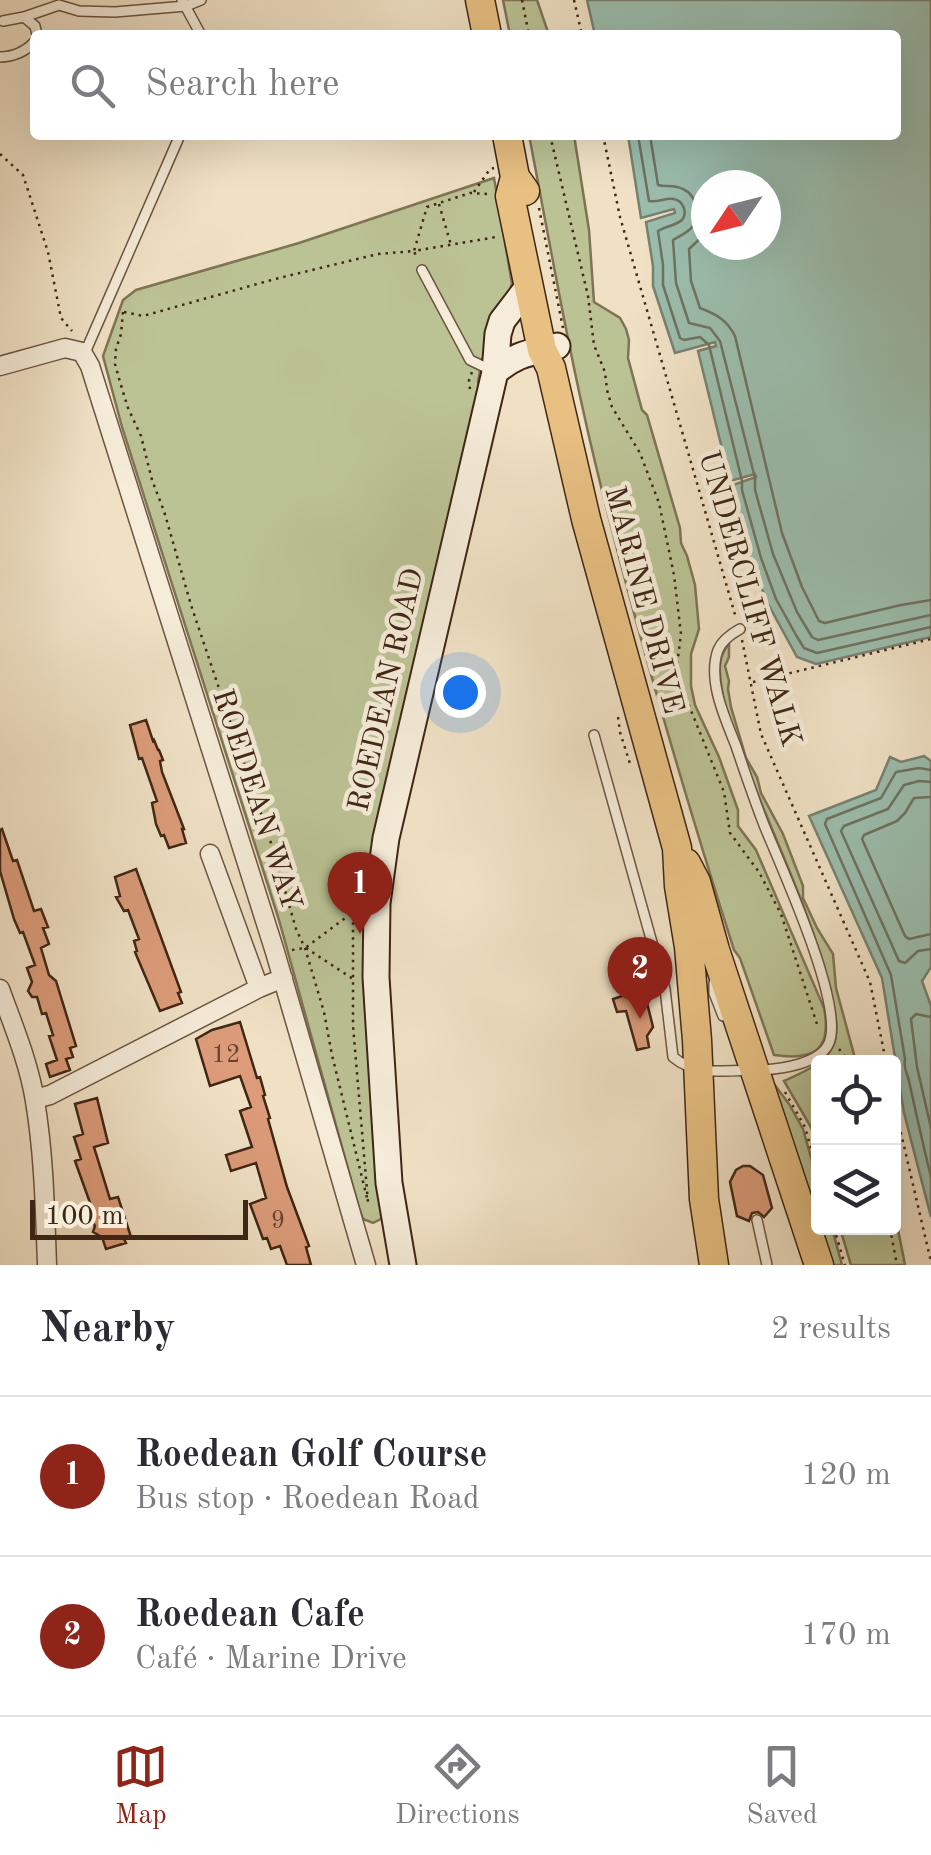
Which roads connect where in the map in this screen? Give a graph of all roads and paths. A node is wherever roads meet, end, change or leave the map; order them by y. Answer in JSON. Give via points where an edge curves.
{"nodes":[{"id":1,"x":201,"y":0,"type":"edge"},
{"id":2,"x":480,"y":0,"type":"edge"},
{"id":3,"x":522,"y":0,"type":"edge"},
{"id":4,"x":574,"y":0,"type":"edge"},
{"id":5,"x":57,"y":2,"type":"edge"},
{"id":6,"x":184,"y":3,"type":"edge"},
{"id":7,"x":24,"y":18,"type":"junction"},
{"id":8,"x":3,"y":21,"type":"dead end"},
{"id":9,"x":35,"y":30,"type":"edge"},
{"id":10,"x":199,"y":30,"type":"edge"},
{"id":11,"x":486,"y":30,"type":"edge"},
{"id":12,"x":528,"y":30,"type":"edge"},
{"id":13,"x":581,"y":30,"type":"edge"},
{"id":14,"x":30,"y":46,"type":"edge"},
{"id":15,"x":0,"y":57,"type":"edge"},
{"id":16,"x":178,"y":140,"type":"edge"},
{"id":17,"x":507,"y":140,"type":"edge"},
{"id":18,"x":551,"y":140,"type":"edge"},
{"id":19,"x":604,"y":140,"type":"edge"},
{"id":20,"x":0,"y":154,"type":"edge"},
{"id":21,"x":510,"y":183,"type":"junction"},
{"id":22,"x":474,"y":193,"type":"junction"},
{"id":23,"x":439,"y":202,"type":"junction"},
{"id":24,"x":498,"y":236,"type":"dead end"},
{"id":25,"x":452,"y":246,"type":"junction"},
{"id":26,"x":414,"y":252,"type":"junction"},
{"id":27,"x":422,"y":270,"type":"joint"},
{"id":28,"x":528,"y":286,"type":"junction"},
{"id":29,"x":104,"y":307,"type":"junction"},
{"id":30,"x":123,"y":312,"type":"junction"},
{"id":31,"x":554,"y":352,"type":"junction"},
{"id":32,"x":84,"y":354,"type":"junction"},
{"id":33,"x":0,"y":366,"type":"edge"},
{"id":34,"x":486,"y":369,"type":"junction"},
{"id":35,"x":470,"y":391,"type":"dead end"},
{"id":36,"x":740,"y":629,"type":"junction"},
{"id":37,"x":931,"y":639,"type":"edge"},
{"id":38,"x":752,"y":682,"type":"junction"},
{"id":39,"x":618,"y":716,"type":"dead end"},
{"id":40,"x":594,"y":735,"type":"dead end"},
{"id":41,"x":636,"y":778,"type":"dead end"},
{"id":42,"x":677,"y":848,"type":"junction"},
{"id":43,"x":210,"y":854,"type":"dead end"},
{"id":44,"x":361,"y":863,"type":"dead end"},
{"id":45,"x":353,"y":912,"type":"junction"},
{"id":46,"x":305,"y":948,"type":"junction"},
{"id":47,"x":715,"y":950,"type":"junction"},
{"id":48,"x":276,"y":952,"type":"junction"},
{"id":49,"x":283,"y":978,"type":"junction"},
{"id":50,"x":352,"y":980,"type":"junction"},
{"id":51,"x":258,"y":988,"type":"junction"},
{"id":52,"x":0,"y":989,"type":"edge"},
{"id":53,"x":726,"y":1027,"type":"dead end"},
{"id":54,"x":826,"y":1048,"type":"junction"},
{"id":55,"x":842,"y":1055,"type":"edge"},
{"id":56,"x":885,"y":1055,"type":"edge"},
{"id":57,"x":751,"y":1066,"type":"junction"},
{"id":58,"x":698,"y":1071,"type":"junction"},
{"id":59,"x":35,"y":1099,"type":"junction"},
{"id":60,"x":901,"y":1133,"type":"edge"},
{"id":61,"x":811,"y":1149,"type":"edge"},
{"id":62,"x":757,"y":1220,"type":"dead end"},
{"id":63,"x":836,"y":1235,"type":"edge"},
{"id":64,"x":891,"y":1235,"type":"edge"},
{"id":65,"x":931,"y":1262,"type":"edge"},
{"id":66,"x":47,"y":1265,"type":"edge"},
{"id":67,"x":366,"y":1265,"type":"edge"},
{"id":68,"x":403,"y":1265,"type":"edge"},
{"id":69,"x":714,"y":1265,"type":"edge"},
{"id":70,"x":767,"y":1265,"type":"edge"},
{"id":71,"x":819,"y":1265,"type":"edge"},
{"id":72,"x":845,"y":1265,"type":"edge"},
{"id":73,"x":896,"y":1265,"type":"edge"}],
"edges":[{"from":1,"to":6,"type":"lane"},
{"from":2,"to":11,"type":"main road"},
{"from":3,"to":12,"type":"path"},
{"from":4,"to":13,"type":"path"},
{"from":5,"to":6,"type":"lane","via":[[96,12]]},
{"from":5,"to":7,"type":"lane"},
{"from":6,"to":10,"type":"lane"},
{"from":7,"to":8,"type":"lane"},
{"from":7,"to":9,"type":"lane"},
{"from":14,"to":15,"type":"lane"},
{"from":16,"to":29,"type":"lane"},
{"from":17,"to":21,"type":"main road","name":"MARINE DRIVE"},
{"from":18,"to":54,"type":"path","via":[[612,407],[659,503],[681,634],[677,664],[688,703],[724,792],[730,834],[781,914]]},
{"from":19,"to":36,"type":"path","name":"UNDERCLIFF WALK","via":[[620,217]]},
{"from":20,"to":32,"type":"path","via":[[23,176],[61,318]]},
{"from":21,"to":22,"type":"path"},
{"from":21,"to":22,"type":"path","via":[[490,169]]},
{"from":21,"to":28,"type":"main road","name":"MARINE DRIVE"},
{"from":21,"to":31,"type":"path"},
{"from":21,"to":31,"type":"main road","name":"MARINE DRIVE","via":[[525,190]]},
{"from":22,"to":23,"type":"path"},
{"from":23,"to":25,"type":"path"},
{"from":23,"to":26,"type":"path","via":[[427,207]]},
{"from":24,"to":25,"type":"path"},
{"from":25,"to":26,"type":"path"},
{"from":26,"to":27,"type":"path"},
{"from":26,"to":30,"type":"path","via":[[361,258],[143,316]]},
{"from":27,"to":34,"type":"lane","via":[[464,352]]},
{"from":28,"to":31,"type":"main road","name":"MARINE DRIVE"},
{"from":28,"to":34,"type":"main road","name":"ROEDEAN ROAD","via":[[502,321]]},
{"from":29,"to":30,"type":"path"},
{"from":29,"to":32,"type":"lane"},
{"from":30,"to":46,"type":"path","via":[[115,364],[120,382]]},
{"from":31,"to":34,"type":"main road"},
{"from":31,"to":42,"type":"main road","name":"MARINE DRIVE","via":[[586,519]]},
{"from":32,"to":33,"type":"street","via":[[65,348]]},
{"from":32,"to":48,"type":"street","name":"ROEDEAN WAY"},
{"from":34,"to":35,"type":"path","via":[[469,380]]},
{"from":34,"to":68,"type":"main road","name":"ROEDEAN ROAD","via":[[376,903],[384,1125]]},
{"from":36,"to":38,"type":"path","name":"UNDERCLIFF WALK"},
{"from":36,"to":54,"type":"lane","via":[[718,650],[719,698],[819,966],[830,1022]]},
{"from":37,"to":38,"type":"path"},
{"from":38,"to":56,"type":"path","name":"UNDERCLIFF WALK","via":[[761,734],[870,982]]},
{"from":39,"to":41,"type":"path"},
{"from":40,"to":58,"type":"lane","via":[[665,989],[671,1052]]},
{"from":42,"to":47,"type":"main road","name":"MARINE DRIVE","via":[[696,882]]},
{"from":42,"to":58,"type":"main road","name":"MARINE DRIVE"},
{"from":43,"to":51,"type":"street"},
{"from":44,"to":45,"type":"path"},
{"from":45,"to":46,"type":"path"},
{"from":45,"to":50,"type":"path"},
{"from":46,"to":48,"type":"path"},
{"from":46,"to":50,"type":"path"},
{"from":46,"to":50,"type":"path","via":[[368,1202]]},
{"from":47,"to":53,"type":"lane","via":[[714,993]]},
{"from":47,"to":57,"type":"main road","name":"MARINE DRIVE"},
{"from":48,"to":49,"type":"street","name":"ROEDEAN WAY"},
{"from":49,"to":51,"type":"street"},
{"from":49,"to":67,"type":"street","name":"ROEDEAN WAY"},
{"from":51,"to":59,"type":"street"},
{"from":52,"to":59,"type":"street"},
{"from":54,"to":55,"type":"path"},
{"from":54,"to":57,"type":"lane","via":[[814,1058]]},
{"from":57,"to":58,"type":"lane"},
{"from":57,"to":61,"type":"path","via":[[805,1127]]},
{"from":57,"to":71,"type":"main road","name":"MARINE DRIVE"},
{"from":58,"to":69,"type":"main road","name":"MARINE DRIVE"},
{"from":59,"to":66,"type":"street"},
{"from":60,"to":65,"type":"path"},
{"from":62,"to":70,"type":"lane"},
{"from":63,"to":72,"type":"path"},
{"from":64,"to":73,"type":"path"}]}
